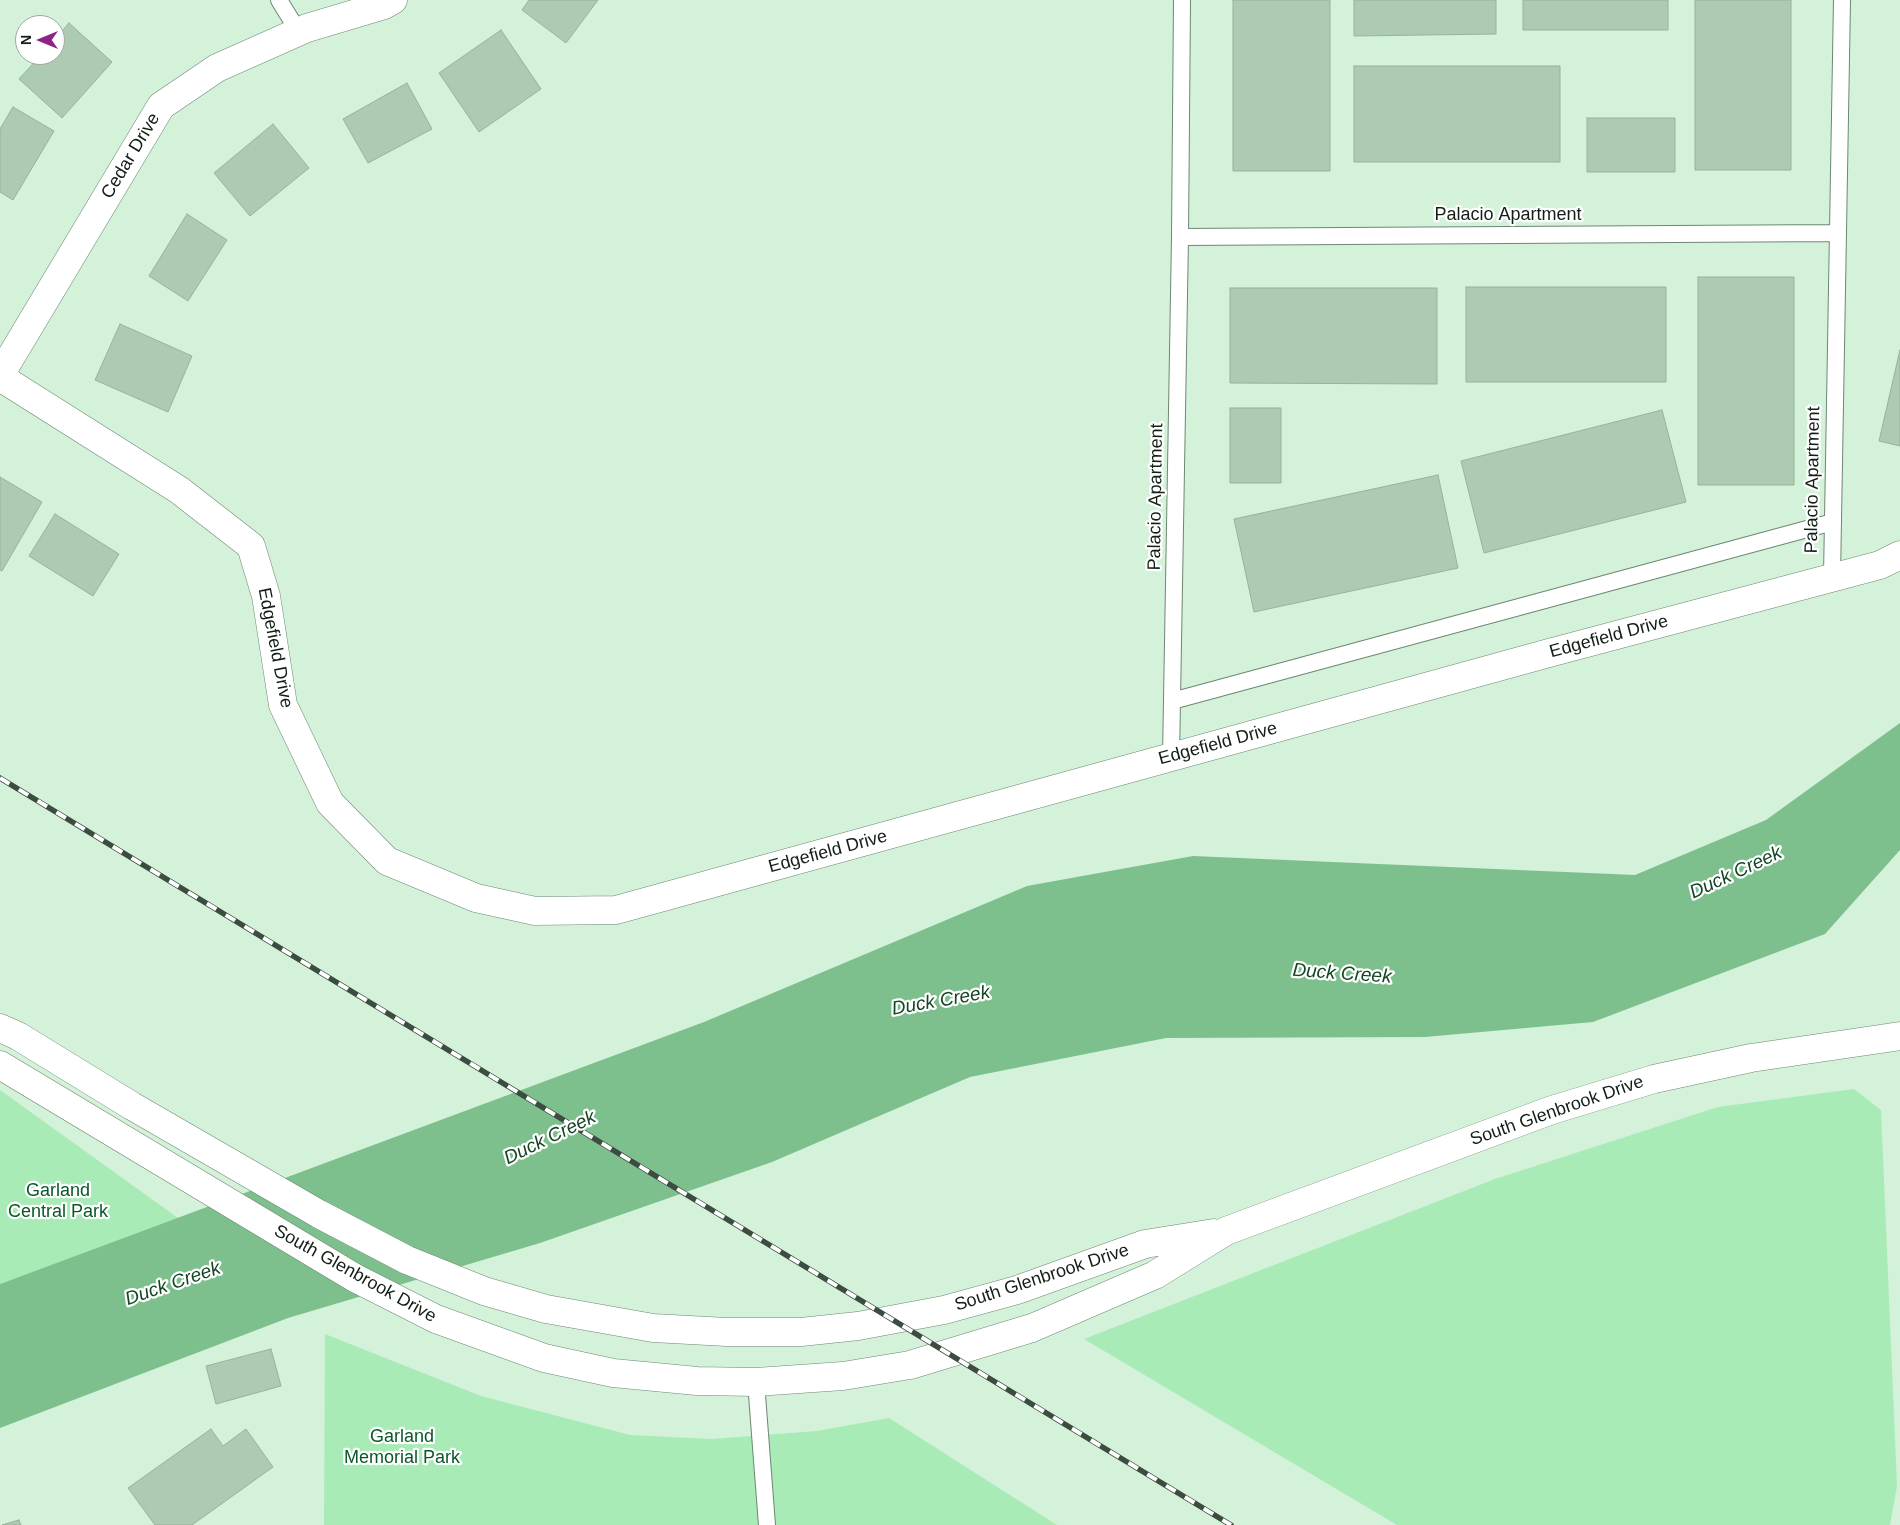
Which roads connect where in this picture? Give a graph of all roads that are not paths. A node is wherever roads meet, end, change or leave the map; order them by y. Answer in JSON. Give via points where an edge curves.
{"nodes":[{"id":1,"x":279,"y":0,"type":"edge"},
{"id":2,"x":393,"y":0,"type":"edge"},
{"id":3,"x":1182,"y":0,"type":"edge"},
{"id":4,"x":1842,"y":0,"type":"edge"},
{"id":5,"x":298,"y":31,"type":"junction"},
{"id":6,"x":1837,"y":233,"type":"junction"},
{"id":7,"x":1180,"y":237,"type":"junction"},
{"id":8,"x":0,"y":376,"type":"edge"},
{"id":9,"x":1833,"y":522,"type":"junction"},
{"id":10,"x":1900,"y":555,"type":"edge"},
{"id":11,"x":1832,"y":578,"type":"junction"},
{"id":12,"x":1172,"y":701,"type":"junction"},
{"id":13,"x":1171,"y":758,"type":"junction"},
{"id":14,"x":0,"y":1028,"type":"edge"},
{"id":15,"x":1900,"y":1036,"type":"edge"},
{"id":16,"x":0,"y":1065,"type":"edge"},
{"id":17,"x":1226,"y":1231,"type":"junction"},
{"id":18,"x":756,"y":1382,"type":"junction"},
{"id":19,"x":767,"y":1525,"type":"edge"}],
"edges":[{"from":1,"to":5,"type":"lane"},
{"from":2,"to":5,"type":"street","name":"Cedar Drive"},
{"from":3,"to":7,"type":"lane","name":"Palacio Apartment"},
{"from":4,"to":6,"type":"lane","name":"Palacio Apartment"},
{"from":5,"to":8,"type":"street","name":"Cedar Drive","via":[[217,68],[162,106]]},
{"from":6,"to":7,"type":"lane","name":"Palacio Apartment"},
{"from":6,"to":9,"type":"lane","name":"Palacio Apartment"},
{"from":7,"to":12,"type":"lane","name":"Palacio Apartment"},
{"from":8,"to":13,"type":"street","name":"Edgefield Drive","via":[[179,490],[251,546],[266,596],[283,705],[330,803],[387,861],[476,898],[535,911],[616,910]]},
{"from":9,"to":11,"type":"lane","name":"Palacio Apartment"},
{"from":9,"to":12,"type":"lane"},
{"from":10,"to":11,"type":"street","name":"Edgefield Drive","via":[[1880,565]]},
{"from":11,"to":13,"type":"street","name":"Edgefield Drive"},
{"from":12,"to":13,"type":"lane","name":"Palacio Apartment"},
{"from":14,"to":17,"type":"street","name":"South Glenbrook Drive","via":[[319,1214],[407,1260],[484,1291],[546,1309],[663,1329],[792,1332],[848,1327],[944,1310],[1017,1290],[1145,1244]]},
{"from":15,"to":17,"type":"street","name":"South Glenbrook Drive","via":[[1751,1058],[1654,1079],[1552,1110]]},
{"from":16,"to":18,"type":"street","name":"South Glenbrook Drive","via":[[355,1278],[436,1319],[544,1358],[612,1373],[698,1381]]},
{"from":17,"to":18,"type":"street","name":"South Glenbrook Drive","via":[[1155,1275],[1032,1328],[910,1365],[843,1376]]},
{"from":18,"to":19,"type":"lane"}]}
